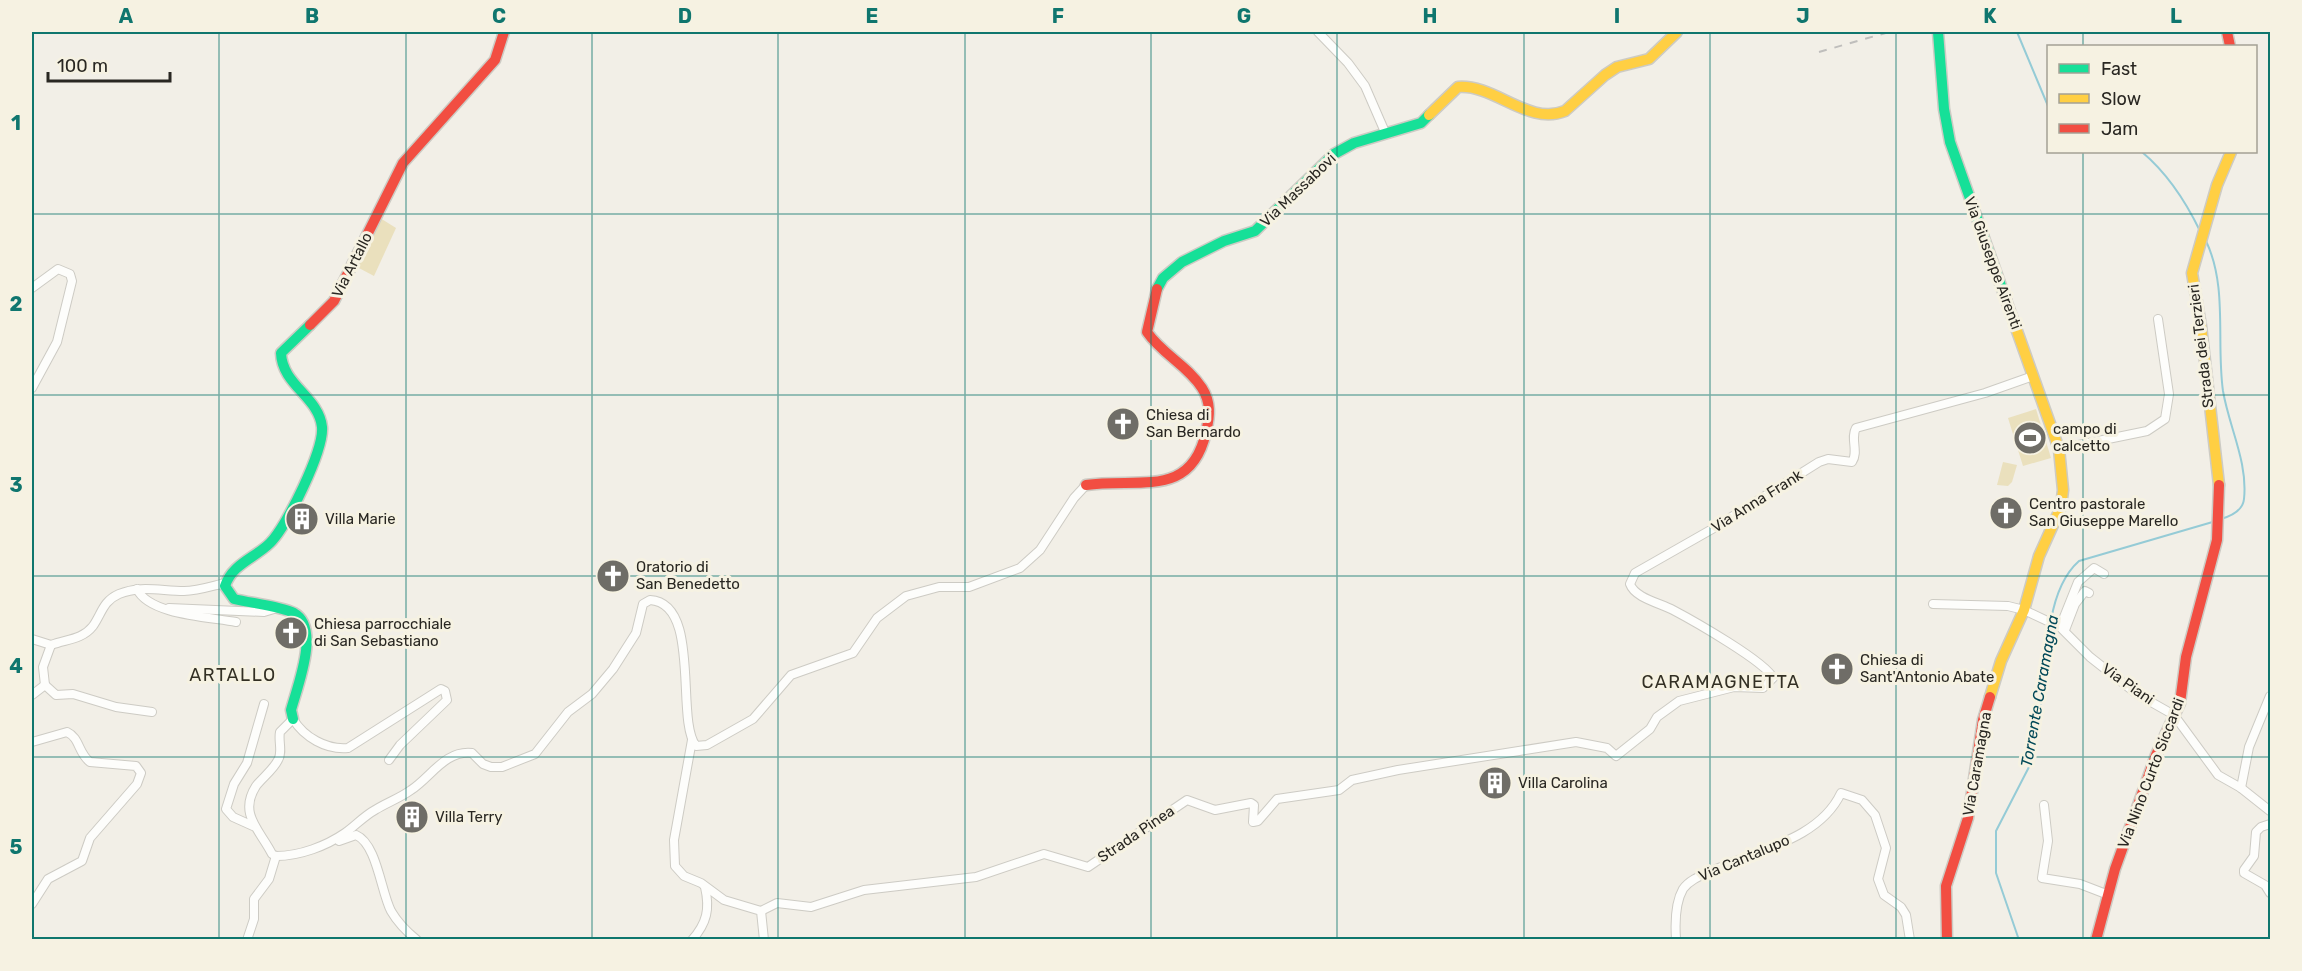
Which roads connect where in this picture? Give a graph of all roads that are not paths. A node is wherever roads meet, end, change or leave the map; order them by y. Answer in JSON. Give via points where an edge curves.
{"nodes":[{"id":1,"x":504,"y":32,"type":"edge"},
{"id":2,"x":1318,"y":32,"type":"edge"},
{"id":3,"x":1677,"y":32,"type":"edge"},
{"id":4,"x":1938,"y":32,"type":"edge"},
{"id":5,"x":1385,"y":132,"type":"junction"},
{"id":6,"x":2232,"y":153,"type":"edge"},
{"id":7,"x":32,"y":288,"type":"edge"},
{"id":8,"x":2158,"y":319,"type":"dead end"},
{"id":9,"x":2033,"y":376,"type":"junction"},
{"id":10,"x":32,"y":388,"type":"edge"},
{"id":11,"x":2060,"y":449,"type":"junction"},
{"id":12,"x":1086,"y":485,"type":"joint"},
{"id":13,"x":2063,"y":490,"type":"joint"},
{"id":14,"x":2220,"y":511,"type":"joint"},
{"id":15,"x":2104,"y":574,"type":"dead end"},
{"id":16,"x":225,"y":583,"type":"junction"},
{"id":17,"x":137,"y":589,"type":"junction"},
{"id":18,"x":2089,"y":593,"type":"dead end"},
{"id":19,"x":1933,"y":604,"type":"dead end"},
{"id":20,"x":168,"y":608,"type":"junction"},
{"id":21,"x":279,"y":610,"type":"junction"},
{"id":22,"x":2024,"y":610,"type":"junction"},
{"id":23,"x":236,"y":622,"type":"dead end"},
{"id":24,"x":2063,"y":629,"type":"junction"},
{"id":25,"x":32,"y":639,"type":"edge"},
{"id":26,"x":51,"y":645,"type":"junction"},
{"id":27,"x":1773,"y":678,"type":"joint"},
{"id":28,"x":45,"y":685,"type":"junction"},
{"id":29,"x":32,"y":696,"type":"edge"},
{"id":30,"x":2271,"y":696,"type":"edge"},
{"id":31,"x":264,"y":704,"type":"dead end"},
{"id":32,"x":152,"y":712,"type":"dead end"},
{"id":33,"x":2174,"y":715,"type":"junction"},
{"id":34,"x":293,"y":719,"type":"junction"},
{"id":35,"x":692,"y":740,"type":"junction"},
{"id":36,"x":32,"y":742,"type":"edge"},
{"id":37,"x":389,"y":759,"type":"dead end"},
{"id":38,"x":2241,"y":788,"type":"junction"},
{"id":39,"x":2044,"y":805,"type":"dead end"},
{"id":40,"x":2271,"y":811,"type":"edge"},
{"id":41,"x":2271,"y":824,"type":"edge"},
{"id":42,"x":253,"y":826,"type":"junction"},
{"id":43,"x":327,"y":844,"type":"junction"},
{"id":44,"x":276,"y":856,"type":"junction"},
{"id":45,"x":705,"y":887,"type":"junction"},
{"id":46,"x":2271,"y":893,"type":"edge"},
{"id":47,"x":2106,"y":894,"type":"junction"},
{"id":48,"x":32,"y":904,"type":"edge"},
{"id":49,"x":761,"y":911,"type":"junction"},
{"id":50,"x":247,"y":939,"type":"edge"},
{"id":51,"x":417,"y":939,"type":"edge"},
{"id":52,"x":692,"y":939,"type":"edge"},
{"id":53,"x":764,"y":939,"type":"edge"},
{"id":54,"x":1676,"y":939,"type":"edge"},
{"id":55,"x":1910,"y":939,"type":"edge"},
{"id":56,"x":1947,"y":939,"type":"edge"},
{"id":57,"x":2096,"y":939,"type":"edge"}],
"edges":[{"from":1,"to":16,"type":"street","name":"Via Artallo","via":[[495,60],[403,163],[334,301],[283,350],[281,364],[318,415],[321,439],[278,534]]},
{"from":2,"to":5,"type":"street","via":[[1365,86]]},
{"from":3,"to":5,"type":"street","name":"Via Massabovi","via":[[1658,53],[1617,67],[1555,115],[1527,110],[1472,86],[1458,87],[1421,123]]},
{"from":4,"to":9,"type":"street","name":"Via Giuseppe Airenti","via":[[1950,142]]},
{"from":5,"to":12,"type":"street","name":"Via Massabovi","via":[[1353,142],[1334,154],[1255,231],[1226,240],[1162,279],[1147,332],[1184,366],[1203,389],[1210,406],[1198,457],[1174,480],[1152,485],[1102,481]]},
{"from":6,"to":14,"type":"street","name":"Strada dei Terzieri","via":[[2205,222],[2192,273]]},
{"from":7,"to":10,"type":"street","via":[[58,269],[70,274],[72,281],[57,342]]},
{"from":8,"to":11,"type":"street","via":[[2169,394],[2165,419],[2147,431]]},
{"from":9,"to":11,"type":"street","name":"Via Giuseppe Airenti"},
{"from":9,"to":27,"type":"street","name":"Via Anna Frank","via":[[1856,428],[1852,462],[1819,462],[1633,575],[1630,584],[1636,593],[1673,610],[1737,649],[1768,669]]},
{"from":11,"to":13,"type":"street","name":"Via Giuseppe Airenti"},
{"from":12,"to":35,"type":"street","via":[[1040,550],[1020,568],[969,587],[939,587],[906,596],[877,618],[853,653],[791,675],[753,719],[707,745],[696,746]]},
{"from":13,"to":22,"type":"street","name":"Via Caramagna","via":[[2061,507],[2039,556]]},
{"from":14,"to":33,"type":"street","name":"Via Nino Curto Siccardi","via":[[2212,563]]},
{"from":15,"to":24,"type":"street","via":[[2094,568],[2078,582]]},
{"from":16,"to":17,"type":"street","via":[[184,591]]},
{"from":16,"to":21,"type":"street","via":[[226,591],[234,599]]},
{"from":17,"to":20,"type":"street","via":[[148,603]]},
{"from":17,"to":26,"type":"street","via":[[110,598],[93,626],[80,637]]},
{"from":18,"to":24,"type":"street","via":[[2085,591],[2075,604]]},
{"from":19,"to":22,"type":"street"},
{"from":20,"to":21,"type":"street"},
{"from":20,"to":23,"type":"street","via":[[177,614]]},
{"from":21,"to":34,"type":"street","via":[[294,613],[303,621],[308,639],[291,710]]},
{"from":22,"to":24,"type":"street","name":"Via Piani"},
{"from":22,"to":56,"type":"street","name":"Via Caramagna","via":[[2001,661],[1983,720],[1968,818],[1946,886]]},
{"from":24,"to":33,"type":"street","name":"Via Piani","via":[[2090,657],[2137,694]]},
{"from":25,"to":26,"type":"street"},
{"from":26,"to":28,"type":"street","via":[[43,667]]},
{"from":27,"to":49,"type":"street","name":"Strada Pinea","via":[[1763,688],[1734,687],[1679,701],[1616,756],[1606,748],[1576,742],[1398,770],[1352,780],[1339,790],[1277,799],[1253,822],[1251,802],[1215,810],[1186,800],[1088,867],[1044,854],[976,877],[864,890],[810,907],[777,903]]},
{"from":28,"to":29,"type":"street"},
{"from":28,"to":32,"type":"street","via":[[56,695],[73,694],[116,707]]},
{"from":30,"to":38,"type":"street","via":[[2249,747]]},
{"from":31,"to":42,"type":"street","via":[[247,763],[234,784],[226,809],[233,817]]},
{"from":33,"to":38,"type":"street","name":"Via Piani","via":[[2218,775]]},
{"from":33,"to":47,"type":"street","name":"Via Nino Curto Siccardi"},
{"from":34,"to":37,"type":"street","via":[[306,736],[348,748],[441,689],[445,691],[447,700]]},
{"from":34,"to":42,"type":"street","via":[[280,732],[278,760],[251,797]]},
{"from":35,"to":43,"type":"street","via":[[680,632],[665,607],[650,600],[643,604],[636,633],[613,669],[592,694],[568,712],[535,754],[502,767],[491,767],[472,753],[458,753],[412,789]]},
{"from":35,"to":45,"type":"street","via":[[674,860],[678,871]]},
{"from":36,"to":48,"type":"street","via":[[67,732],[90,762],[136,766],[141,770],[140,779],[90,838],[82,861],[48,879]]},
{"from":38,"to":40,"type":"street","name":"Via Piani"},
{"from":39,"to":47,"type":"street","via":[[2048,841],[2042,878],[2080,884]]},
{"from":41,"to":46,"type":"street","via":[[2256,832],[2254,856],[2244,870]]},
{"from":42,"to":44,"type":"street"},
{"from":43,"to":44,"type":"street"},
{"from":43,"to":51,"type":"street","via":[[356,835],[364,841],[391,911],[406,932]]},
{"from":44,"to":50,"type":"street","via":[[269,879],[254,899],[254,919]]},
{"from":45,"to":49,"type":"street","via":[[724,900]]},
{"from":45,"to":52,"type":"street","via":[[707,918]]},
{"from":47,"to":57,"type":"street","name":"Via Nino Curto Siccardi"},
{"from":49,"to":53,"type":"street"},
{"from":54,"to":55,"type":"street","name":"Via Cantalupo","via":[[1680,899],[1688,883],[1801,833],[1829,811],[1841,793],[1862,800],[1875,815],[1886,848],[1878,879],[1886,898],[1904,911]]}]}
